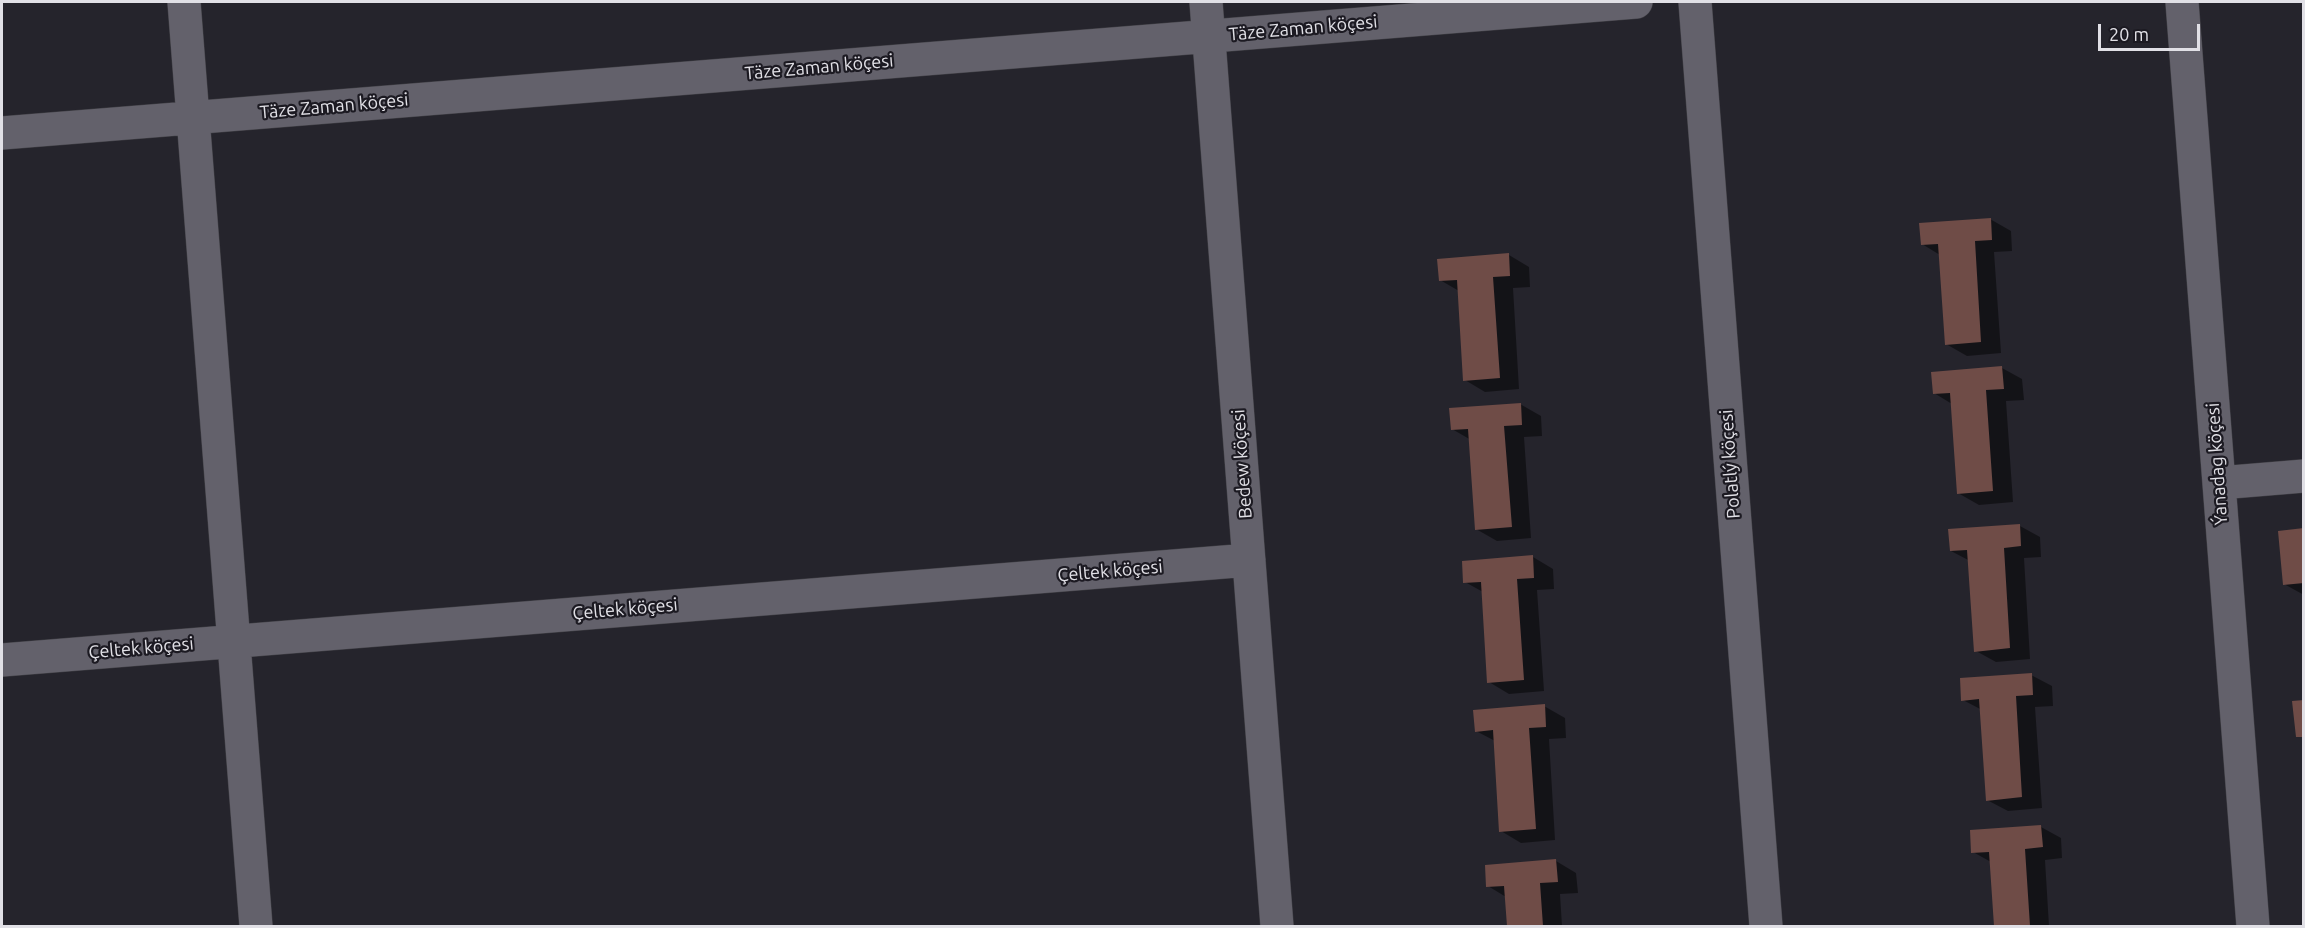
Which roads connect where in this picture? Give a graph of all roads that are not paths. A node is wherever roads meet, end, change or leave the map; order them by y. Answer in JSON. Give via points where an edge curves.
{"nodes":[{"id":1,"x":184,"y":2,"type":"edge"},
{"id":2,"x":1206,"y":2,"type":"edge"},
{"id":3,"x":1636,"y":2,"type":"edge"},
{"id":4,"x":1695,"y":2,"type":"edge"},
{"id":5,"x":2182,"y":2,"type":"edge"},
{"id":6,"x":1209,"y":36,"type":"junction"},
{"id":7,"x":193,"y":117,"type":"junction"},
{"id":8,"x":2,"y":133,"type":"edge"},
{"id":9,"x":2304,"y":476,"type":"edge"},
{"id":10,"x":2219,"y":483,"type":"junction"},
{"id":11,"x":1249,"y":560,"type":"junction"},
{"id":12,"x":234,"y":641,"type":"junction"},
{"id":13,"x":2,"y":660,"type":"edge"},
{"id":14,"x":256,"y":927,"type":"edge"},
{"id":15,"x":1277,"y":927,"type":"edge"},
{"id":16,"x":1766,"y":927,"type":"edge"},
{"id":17,"x":2253,"y":927,"type":"edge"}],
"edges":[{"from":1,"to":7,"type":"street"},
{"from":2,"to":6,"type":"street","name":"Bedew köçesi"},
{"from":3,"to":6,"type":"street","name":"Täze Zaman köçesi"},
{"from":4,"to":16,"type":"street","name":"Polatlý köçesi"},
{"from":5,"to":10,"type":"street","name":"Ýanadag köçesi"},
{"from":6,"to":7,"type":"street","name":"Täze Zaman köçesi"},
{"from":6,"to":11,"type":"street","name":"Bedew köçesi"},
{"from":7,"to":8,"type":"street","name":"Täze Zaman köçesi"},
{"from":7,"to":12,"type":"street"},
{"from":9,"to":10,"type":"street"},
{"from":10,"to":17,"type":"street","name":"Ýanadag köçesi"},
{"from":11,"to":12,"type":"street","name":"Çeltek köçesi"},
{"from":11,"to":15,"type":"street","name":"Bedew köçesi"},
{"from":12,"to":13,"type":"street","name":"Çeltek köçesi"},
{"from":12,"to":14,"type":"street"}]}
